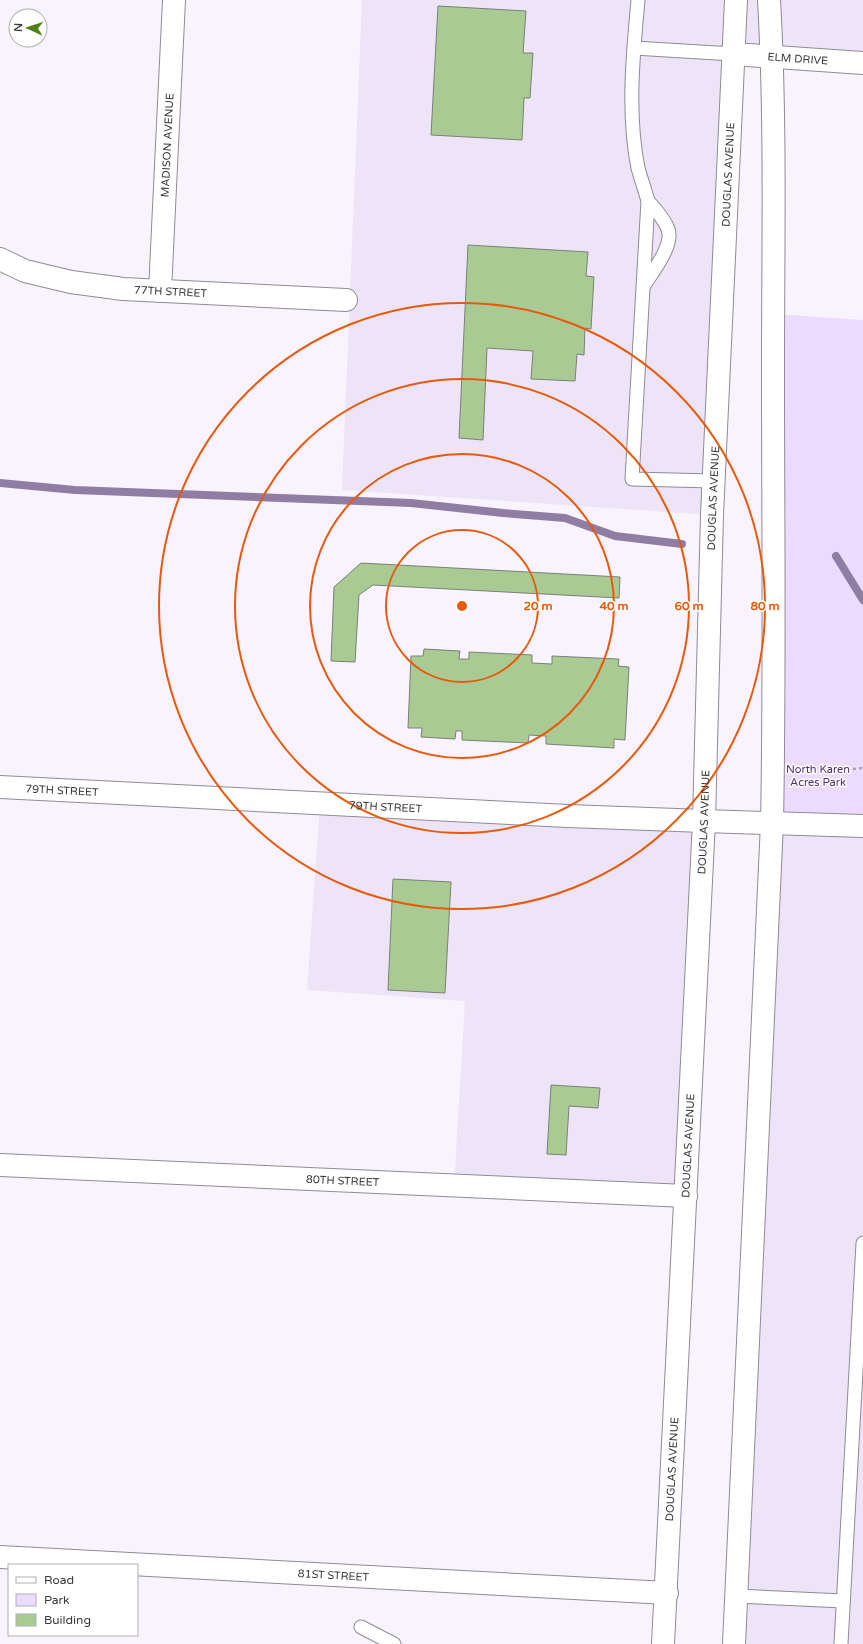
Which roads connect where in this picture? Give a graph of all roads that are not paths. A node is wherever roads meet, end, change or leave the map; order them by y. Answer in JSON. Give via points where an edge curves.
{"nodes":[{"id":1,"x":174,"y":0,"type":"edge"},
{"id":2,"x":638,"y":0,"type":"edge"},
{"id":3,"x":736,"y":0,"type":"edge"},
{"id":4,"x":769,"y":0,"type":"edge"},
{"id":5,"x":634,"y":48,"type":"junction"},
{"id":6,"x":733,"y":54,"type":"junction"},
{"id":7,"x":772,"y":58,"type":"junction"},
{"id":8,"x":863,"y":63,"type":"edge"},
{"id":9,"x":648,"y":201,"type":"junction"},
{"id":10,"x":0,"y":259,"type":"edge"},
{"id":11,"x":644,"y":286,"type":"junction"},
{"id":12,"x":160,"y":291,"type":"junction"},
{"id":13,"x":346,"y":300,"type":"dead end"},
{"id":14,"x":713,"y":481,"type":"junction"},
{"id":15,"x":0,"y":787,"type":"edge"},
{"id":16,"x":704,"y":822,"type":"junction"},
{"id":17,"x":772,"y":823,"type":"junction"},
{"id":18,"x":863,"y":826,"type":"edge"},
{"id":19,"x":0,"y":1166,"type":"edge"},
{"id":20,"x":686,"y":1196,"type":"junction"},
{"id":21,"x":863,"y":1243,"type":"edge"},
{"id":22,"x":0,"y":1557,"type":"edge"},
{"id":23,"x":130,"y":1564,"type":"edge"},
{"id":24,"x":138,"y":1564,"type":"edge"},
{"id":25,"x":667,"y":1593,"type":"junction"},
{"id":26,"x":736,"y":1596,"type":"junction"},
{"id":27,"x":843,"y":1601,"type":"junction"},
{"id":28,"x":361,"y":1628,"type":"dead end"},
{"id":29,"x":394,"y":1644,"type":"edge"},
{"id":30,"x":663,"y":1644,"type":"edge"},
{"id":31,"x":734,"y":1644,"type":"edge"},
{"id":32,"x":841,"y":1644,"type":"edge"}],
"edges":[{"from":1,"to":12,"type":"main road","name":"MADISON AVENUE"},
{"from":2,"to":5,"type":"lane"},
{"from":3,"to":6,"type":"main road","name":"DOUGLAS AVENUE"},
{"from":4,"to":7,"type":"main road"},
{"from":5,"to":6,"type":"lane"},
{"from":5,"to":9,"type":"lane","via":[[634,130],[638,169]]},
{"from":6,"to":7,"type":"main road","name":"ELM DRIVE"},
{"from":6,"to":14,"type":"main road","name":"DOUGLAS AVENUE"},
{"from":7,"to":8,"type":"main road","name":"ELM DRIVE"},
{"from":7,"to":17,"type":"main road"},
{"from":9,"to":11,"type":"lane"},
{"from":9,"to":11,"type":"lane","via":[[663,219],[669,240],[666,250]]},
{"from":10,"to":12,"type":"main road","name":"77TH STREET","via":[[25,271],[71,282]]},
{"from":11,"to":14,"type":"lane","via":[[632,479]]},
{"from":12,"to":13,"type":"main road","name":"77TH STREET"},
{"from":14,"to":16,"type":"main road","name":"DOUGLAS AVENUE"},
{"from":15,"to":16,"type":"main road","name":"79TH STREET"},
{"from":16,"to":17,"type":"main road","name":"79TH STREET"},
{"from":16,"to":20,"type":"main road","name":"DOUGLAS AVENUE"},
{"from":17,"to":18,"type":"main road","name":"79TH STREET"},
{"from":17,"to":26,"type":"main road"},
{"from":19,"to":20,"type":"main road","name":"80TH STREET"},
{"from":20,"to":25,"type":"main road","name":"DOUGLAS AVENUE"},
{"from":21,"to":27,"type":"lane"},
{"from":22,"to":23,"type":"main road","name":"81ST STREET"},
{"from":24,"to":25,"type":"main road","name":"81ST STREET"},
{"from":25,"to":30,"type":"main road","name":"DOUGLAS AVENUE"},
{"from":26,"to":27,"type":"lane"},
{"from":26,"to":31,"type":"main road"},
{"from":27,"to":32,"type":"lane"},
{"from":28,"to":29,"type":"lane"}]}
